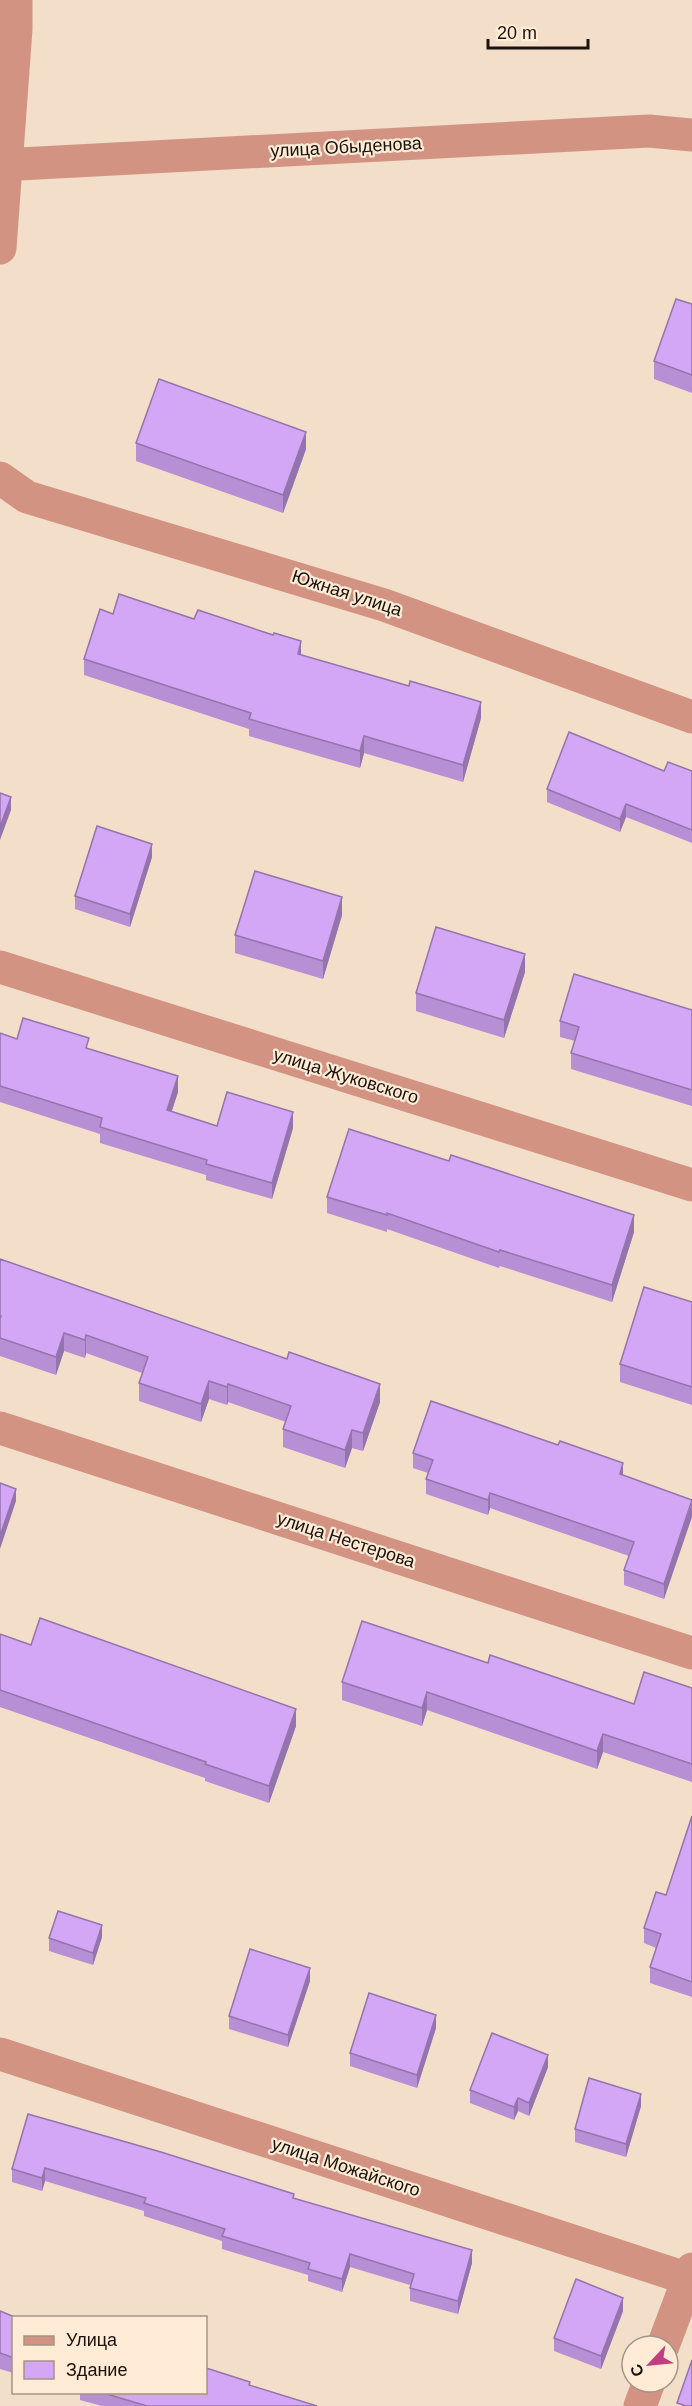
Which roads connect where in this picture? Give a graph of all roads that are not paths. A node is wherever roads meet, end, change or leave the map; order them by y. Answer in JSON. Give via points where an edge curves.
{"nodes":[{"id":1,"x":16,"y":0,"type":"edge"},
{"id":2,"x":692,"y":135,"type":"edge"},
{"id":3,"x":3,"y":164,"type":"edge"},
{"id":4,"x":0,"y":248,"type":"edge"},
{"id":5,"x":0,"y":478,"type":"edge"},
{"id":6,"x":692,"y":717,"type":"edge"},
{"id":7,"x":0,"y":967,"type":"edge"},
{"id":8,"x":692,"y":1185,"type":"edge"},
{"id":9,"x":0,"y":1428,"type":"edge"},
{"id":10,"x":692,"y":1653,"type":"edge"},
{"id":11,"x":0,"y":2054,"type":"edge"},
{"id":12,"x":691,"y":2276,"type":"edge"},
{"id":13,"x":668,"y":2334,"type":"edge"}],
"edges":[{"from":1,"to":3,"type":"street"},
{"from":2,"to":3,"type":"street","name":"улица Обыденова","via":[[649,131]]},
{"from":3,"to":4,"type":"street"},
{"from":5,"to":6,"type":"street","name":"Южная улица","via":[[27,497],[384,604]]},
{"from":7,"to":8,"type":"street","name":"улица Жуковского"},
{"from":9,"to":10,"type":"street","name":"улица Нестерова"},
{"from":11,"to":12,"type":"street","name":"улица Можайского"},
{"from":12,"to":13,"type":"street"}]}
